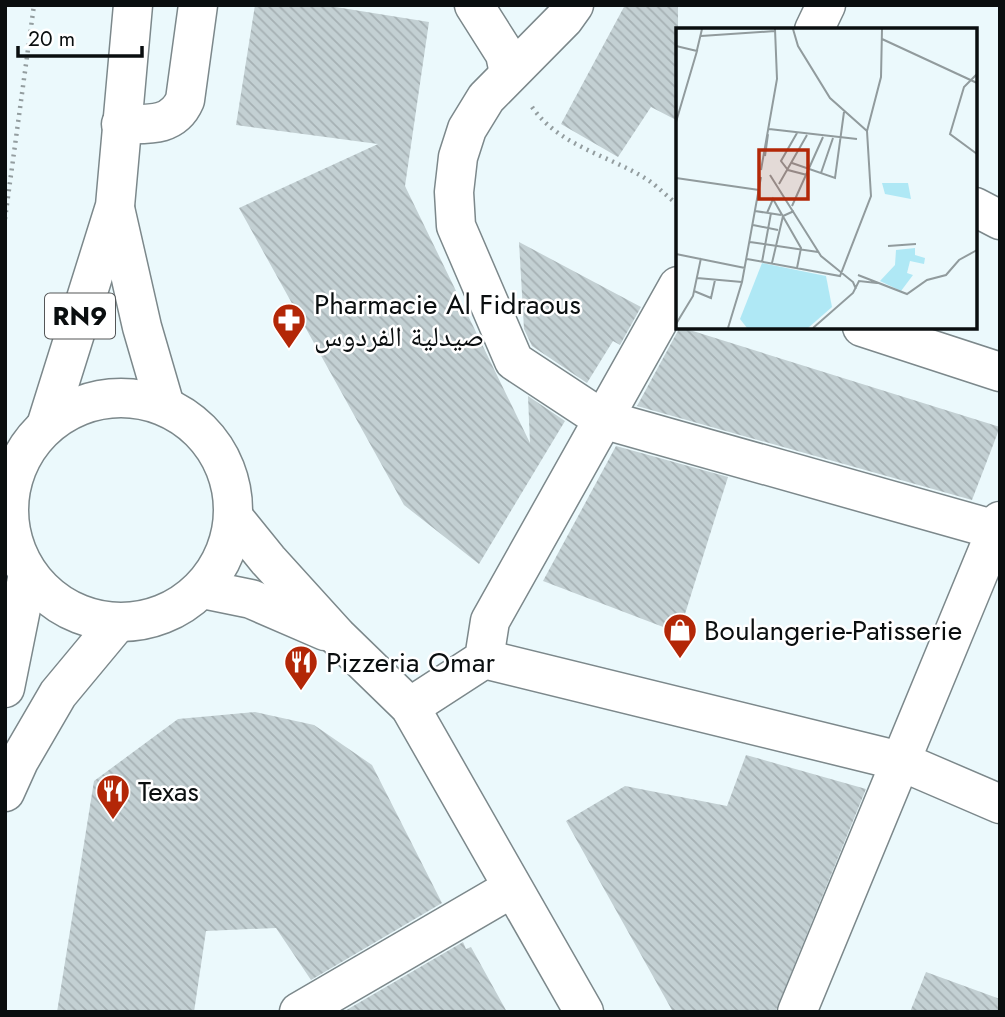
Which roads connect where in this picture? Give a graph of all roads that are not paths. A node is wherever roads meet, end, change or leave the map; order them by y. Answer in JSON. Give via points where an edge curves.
{"nodes":[{"id":1,"x":134,"y":5,"type":"edge"},
{"id":2,"x":198,"y":5,"type":"edge"},
{"id":3,"x":474,"y":5,"type":"edge"},
{"id":4,"x":574,"y":5,"type":"edge"},
{"id":5,"x":826,"y":5,"type":"edge"},
{"id":6,"x":815,"y":28,"type":"edge"},
{"id":7,"x":509,"y":74,"type":"junction"},
{"id":8,"x":121,"y":124,"type":"junction"},
{"id":9,"x":115,"y":206,"type":"junction"},
{"id":10,"x":977,"y":208,"type":"edge"},
{"id":11,"x":1000,"y":219,"type":"edge"},
{"id":12,"x":676,"y":290,"type":"edge"},
{"id":13,"x":868,"y":329,"type":"edge"},
{"id":14,"x":1000,"y":372,"type":"edge"},
{"id":15,"x":165,"y":406,"type":"junction"},
{"id":16,"x":602,"y":419,"type":"junction"},
{"id":17,"x":46,"y":426,"type":"junction"},
{"id":18,"x":234,"y":518,"type":"junction"},
{"id":19,"x":998,"y":526,"type":"edge"},
{"id":20,"x":28,"y":574,"type":"junction"},
{"id":21,"x":202,"y":589,"type":"junction"},
{"id":22,"x":117,"y":623,"type":"junction"},
{"id":23,"x":337,"y":636,"type":"junction"},
{"id":24,"x":484,"y":659,"type":"junction"},
{"id":25,"x":5,"y":688,"type":"edge"},
{"id":26,"x":410,"y":707,"type":"junction"},
{"id":27,"x":900,"y":761,"type":"junction"},
{"id":28,"x":5,"y":792,"type":"edge"},
{"id":29,"x":1000,"y":804,"type":"edge"},
{"id":30,"x":512,"y":888,"type":"junction"},
{"id":31,"x":299,"y":1012,"type":"edge"},
{"id":32,"x":584,"y":1012,"type":"edge"},
{"id":33,"x":797,"y":1012,"type":"edge"}],
"edges":[{"from":1,"to":8,"type":"street","number":"RN9"},
{"from":2,"to":8,"type":"street","via":[[181,109],[155,124]]},
{"from":3,"to":7,"type":"street","via":[[505,54]]},
{"from":4,"to":7,"type":"street"},
{"from":5,"to":6,"type":"street"},
{"from":7,"to":16,"type":"street","via":[[486,98],[467,129],[454,192],[456,226],[514,361]]},
{"from":8,"to":9,"type":"street","number":"RN9"},
{"from":9,"to":15,"type":"street","number":"RN9"},
{"from":9,"to":17,"type":"street","number":"RN9"},
{"from":10,"to":11,"type":"street"},
{"from":12,"to":16,"type":"street"},
{"from":13,"to":14,"type":"street"},
{"from":15,"to":17,"type":"street","number":"RN9","via":[[135,398],[103,399],[73,408]]},
{"from":15,"to":18,"type":"street","number":"RN9","via":[[195,425],[218,451],[231,483]]},
{"from":16,"to":19,"type":"street"},
{"from":16,"to":24,"type":"street","via":[[490,621]]},
{"from":17,"to":20,"type":"street","number":"RN9","via":[[25,451],[12,480],[8,512],[13,545]]},
{"from":18,"to":21,"type":"street","number":"RN9","via":[[229,544]]},
{"from":18,"to":23,"type":"street"},
{"from":19,"to":27,"type":"street"},
{"from":20,"to":22,"type":"street","number":"RN9","via":[[52,599],[83,616]]},
{"from":20,"to":25,"type":"street"},
{"from":21,"to":22,"type":"street","number":"RN9","via":[[177,608],[148,620]]},
{"from":21,"to":23,"type":"street","via":[[251,599]]},
{"from":22,"to":28,"type":"street","via":[[58,694]]},
{"from":23,"to":26,"type":"street"},
{"from":24,"to":26,"type":"street"},
{"from":24,"to":27,"type":"street"},
{"from":26,"to":30,"type":"street"},
{"from":27,"to":29,"type":"street"},
{"from":27,"to":33,"type":"street"},
{"from":30,"to":31,"type":"street"},
{"from":30,"to":32,"type":"street"}]}
